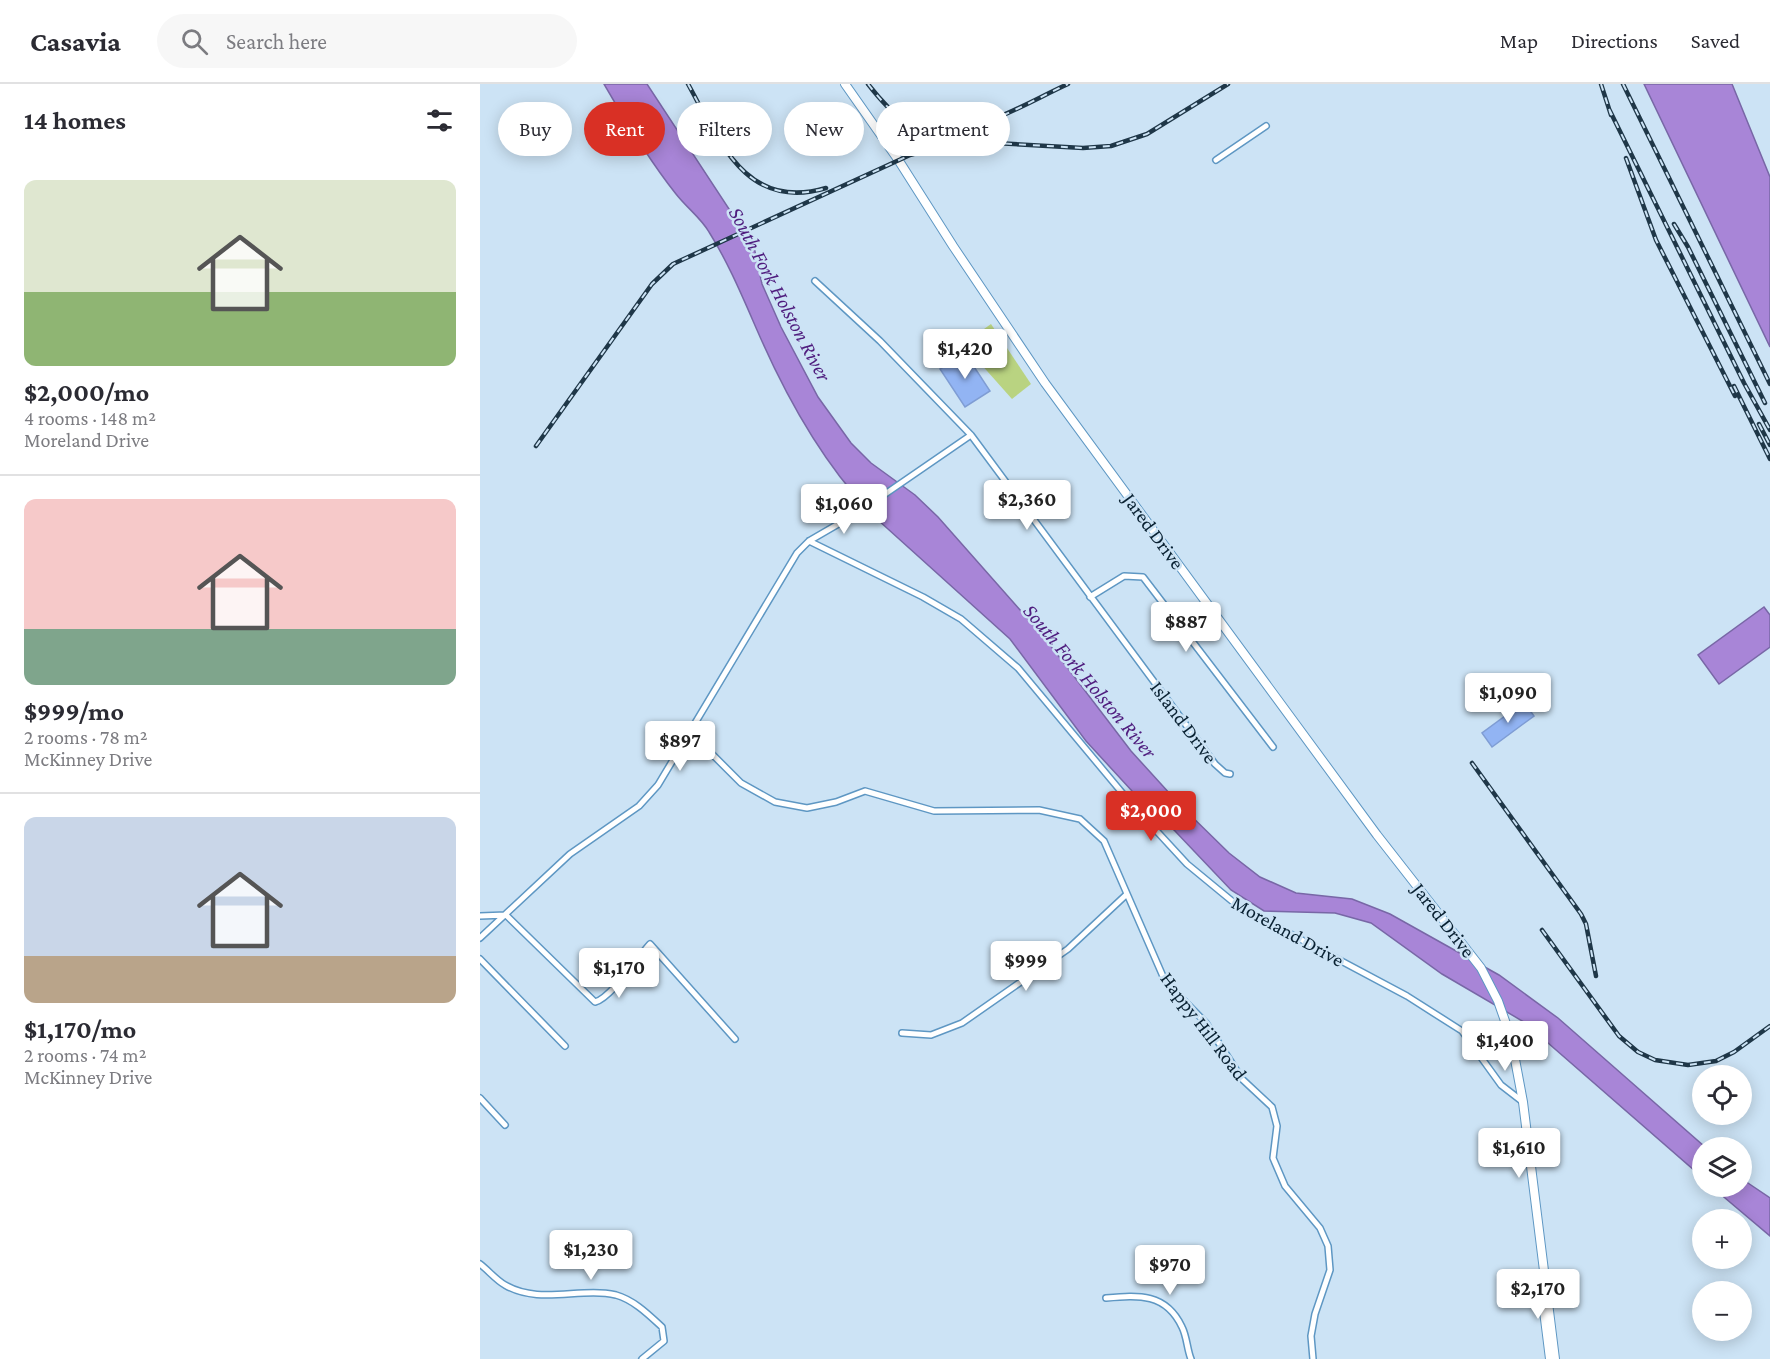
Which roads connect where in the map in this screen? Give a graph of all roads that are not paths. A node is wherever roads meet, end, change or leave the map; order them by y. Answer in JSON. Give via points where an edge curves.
{"nodes":[{"id":1,"x":845,"y":84,"type":"edge"},
{"id":2,"x":1266,"y":126,"type":"dead end"},
{"id":3,"x":1216,"y":160,"type":"dead end"},
{"id":4,"x":815,"y":281,"type":"dead end"},
{"id":5,"x":970,"y":435,"type":"junction"},
{"id":6,"x":809,"y":541,"type":"junction"},
{"id":7,"x":1090,"y":597,"type":"junction"},
{"id":8,"x":690,"y":732,"type":"junction"},
{"id":9,"x":1273,"y":747,"type":"dead end"},
{"id":10,"x":1230,"y":774,"type":"dead end"},
{"id":11,"x":1126,"y":894,"type":"junction"},
{"id":12,"x":506,"y":915,"type":"junction"},
{"id":13,"x":480,"y":916,"type":"edge"},
{"id":14,"x":480,"y":938,"type":"edge"},
{"id":15,"x":480,"y":959,"type":"edge"},
{"id":16,"x":902,"y":1033,"type":"dead end"},
{"id":17,"x":735,"y":1039,"type":"dead end"},
{"id":18,"x":565,"y":1047,"type":"dead end"},
{"id":19,"x":480,"y":1098,"type":"edge"},
{"id":20,"x":1522,"y":1102,"type":"junction"},
{"id":21,"x":505,"y":1125,"type":"dead end"},
{"id":22,"x":480,"y":1264,"type":"edge"},
{"id":23,"x":1545,"y":1279,"type":"junction"},
{"id":24,"x":1107,"y":1298,"type":"dead end"},
{"id":25,"x":642,"y":1359,"type":"edge"},
{"id":26,"x":1191,"y":1359,"type":"edge"},
{"id":27,"x":1313,"y":1359,"type":"edge"},
{"id":28,"x":1550,"y":1359,"type":"edge"},
{"id":29,"x":1555,"y":1359,"type":"edge"}],
"edges":[{"from":1,"to":20,"type":"main road","name":"Jared Drive","via":[[1045,383],[1377,835],[1472,954],[1498,1001],[1511,1038]]},
{"from":2,"to":3,"type":"street"},
{"from":4,"to":5,"type":"street","name":"Island Drive","via":[[880,341]]},
{"from":5,"to":6,"type":"street","via":[[865,508]]},
{"from":5,"to":7,"type":"street","name":"Island Drive"},
{"from":6,"to":8,"type":"street","via":[[797,553]]},
{"from":6,"to":20,"type":"street","name":"Moreland Drive","via":[[961,619],[1018,668],[1187,864],[1238,906],[1407,996],[1462,1032],[1501,1085]]},
{"from":7,"to":9,"type":"street","via":[[1124,576],[1143,577]]},
{"from":7,"to":10,"type":"street","name":"Island Drive","via":[[1215,764]]},
{"from":8,"to":11,"type":"street","name":"Happy Hill Road","via":[[741,783],[775,802],[807,808],[865,791],[934,811],[1039,810],[1080,819],[1104,842]]},
{"from":8,"to":12,"type":"street","via":[[658,785],[639,806],[570,854]]},
{"from":11,"to":16,"type":"street","via":[[1068,949],[962,1023],[931,1035]]},
{"from":11,"to":27,"type":"street","name":"Happy Hill Road","via":[[1165,981],[1206,1023],[1242,1079],[1272,1107],[1278,1126],[1274,1158],[1285,1186],[1320,1228],[1328,1246],[1330,1270],[1315,1314],[1311,1336]]},
{"from":12,"to":13,"type":"street"},
{"from":12,"to":14,"type":"street"},
{"from":12,"to":17,"type":"street","via":[[595,1002],[609,993],[650,944]]},
{"from":15,"to":18,"type":"street"},
{"from":19,"to":21,"type":"street"},
{"from":20,"to":23,"type":"main road"},
{"from":22,"to":25,"type":"street","via":[[505,1285],[527,1292],[596,1292],[618,1296],[648,1313],[662,1327],[664,1341]]},
{"from":23,"to":28,"type":"highway","via":[[1543,1303]]},
{"from":23,"to":29,"type":"main road"},
{"from":24,"to":26,"type":"street","via":[[1152,1297],[1171,1311],[1183,1328]]}]}
